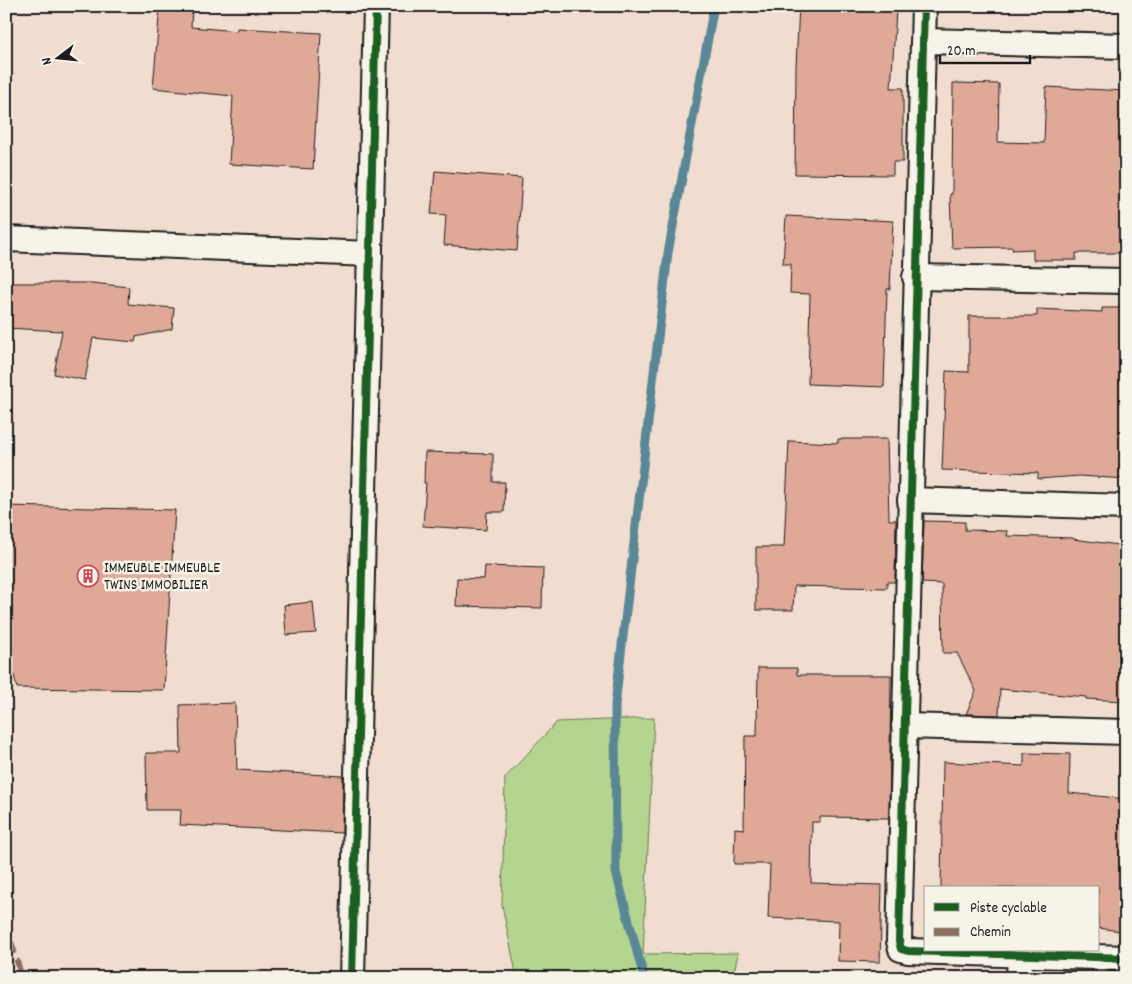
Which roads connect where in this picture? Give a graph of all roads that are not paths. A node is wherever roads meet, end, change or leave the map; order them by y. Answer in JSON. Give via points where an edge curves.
{"nodes":[{"id":1,"x":376,"y":6,"type":"edge"},
{"id":2,"x":924,"y":6,"type":"edge"},
{"id":3,"x":924,"y":41,"type":"junction"},
{"id":4,"x":1126,"y":46,"type":"edge"},
{"id":5,"x":6,"y":239,"type":"edge"},
{"id":6,"x":370,"y":254,"type":"junction"},
{"id":7,"x":915,"y":276,"type":"junction"},
{"id":8,"x":1126,"y":281,"type":"edge"},
{"id":9,"x":910,"y":500,"type":"junction"},
{"id":10,"x":1126,"y":507,"type":"edge"},
{"id":11,"x":904,"y":726,"type":"junction"},
{"id":12,"x":1126,"y":732,"type":"edge"},
{"id":13,"x":1126,"y":958,"type":"edge"},
{"id":14,"x":1020,"y":966,"type":"edge"},
{"id":15,"x":352,"y":978,"type":"edge"}],
"edges":[{"from":1,"to":6,"type":"street"},
{"from":2,"to":3,"type":"street"},
{"from":3,"to":4,"type":"street"},
{"from":3,"to":7,"type":"street"},
{"from":5,"to":6,"type":"street"},
{"from":6,"to":15,"type":"street"},
{"from":7,"to":8,"type":"street"},
{"from":7,"to":9,"type":"street"},
{"from":9,"to":10,"type":"street"},
{"from":9,"to":11,"type":"street"},
{"from":11,"to":12,"type":"street"},
{"from":11,"to":14,"type":"street","via":[[898,941],[901,949]]},
{"from":13,"to":14,"type":"street"}]}
